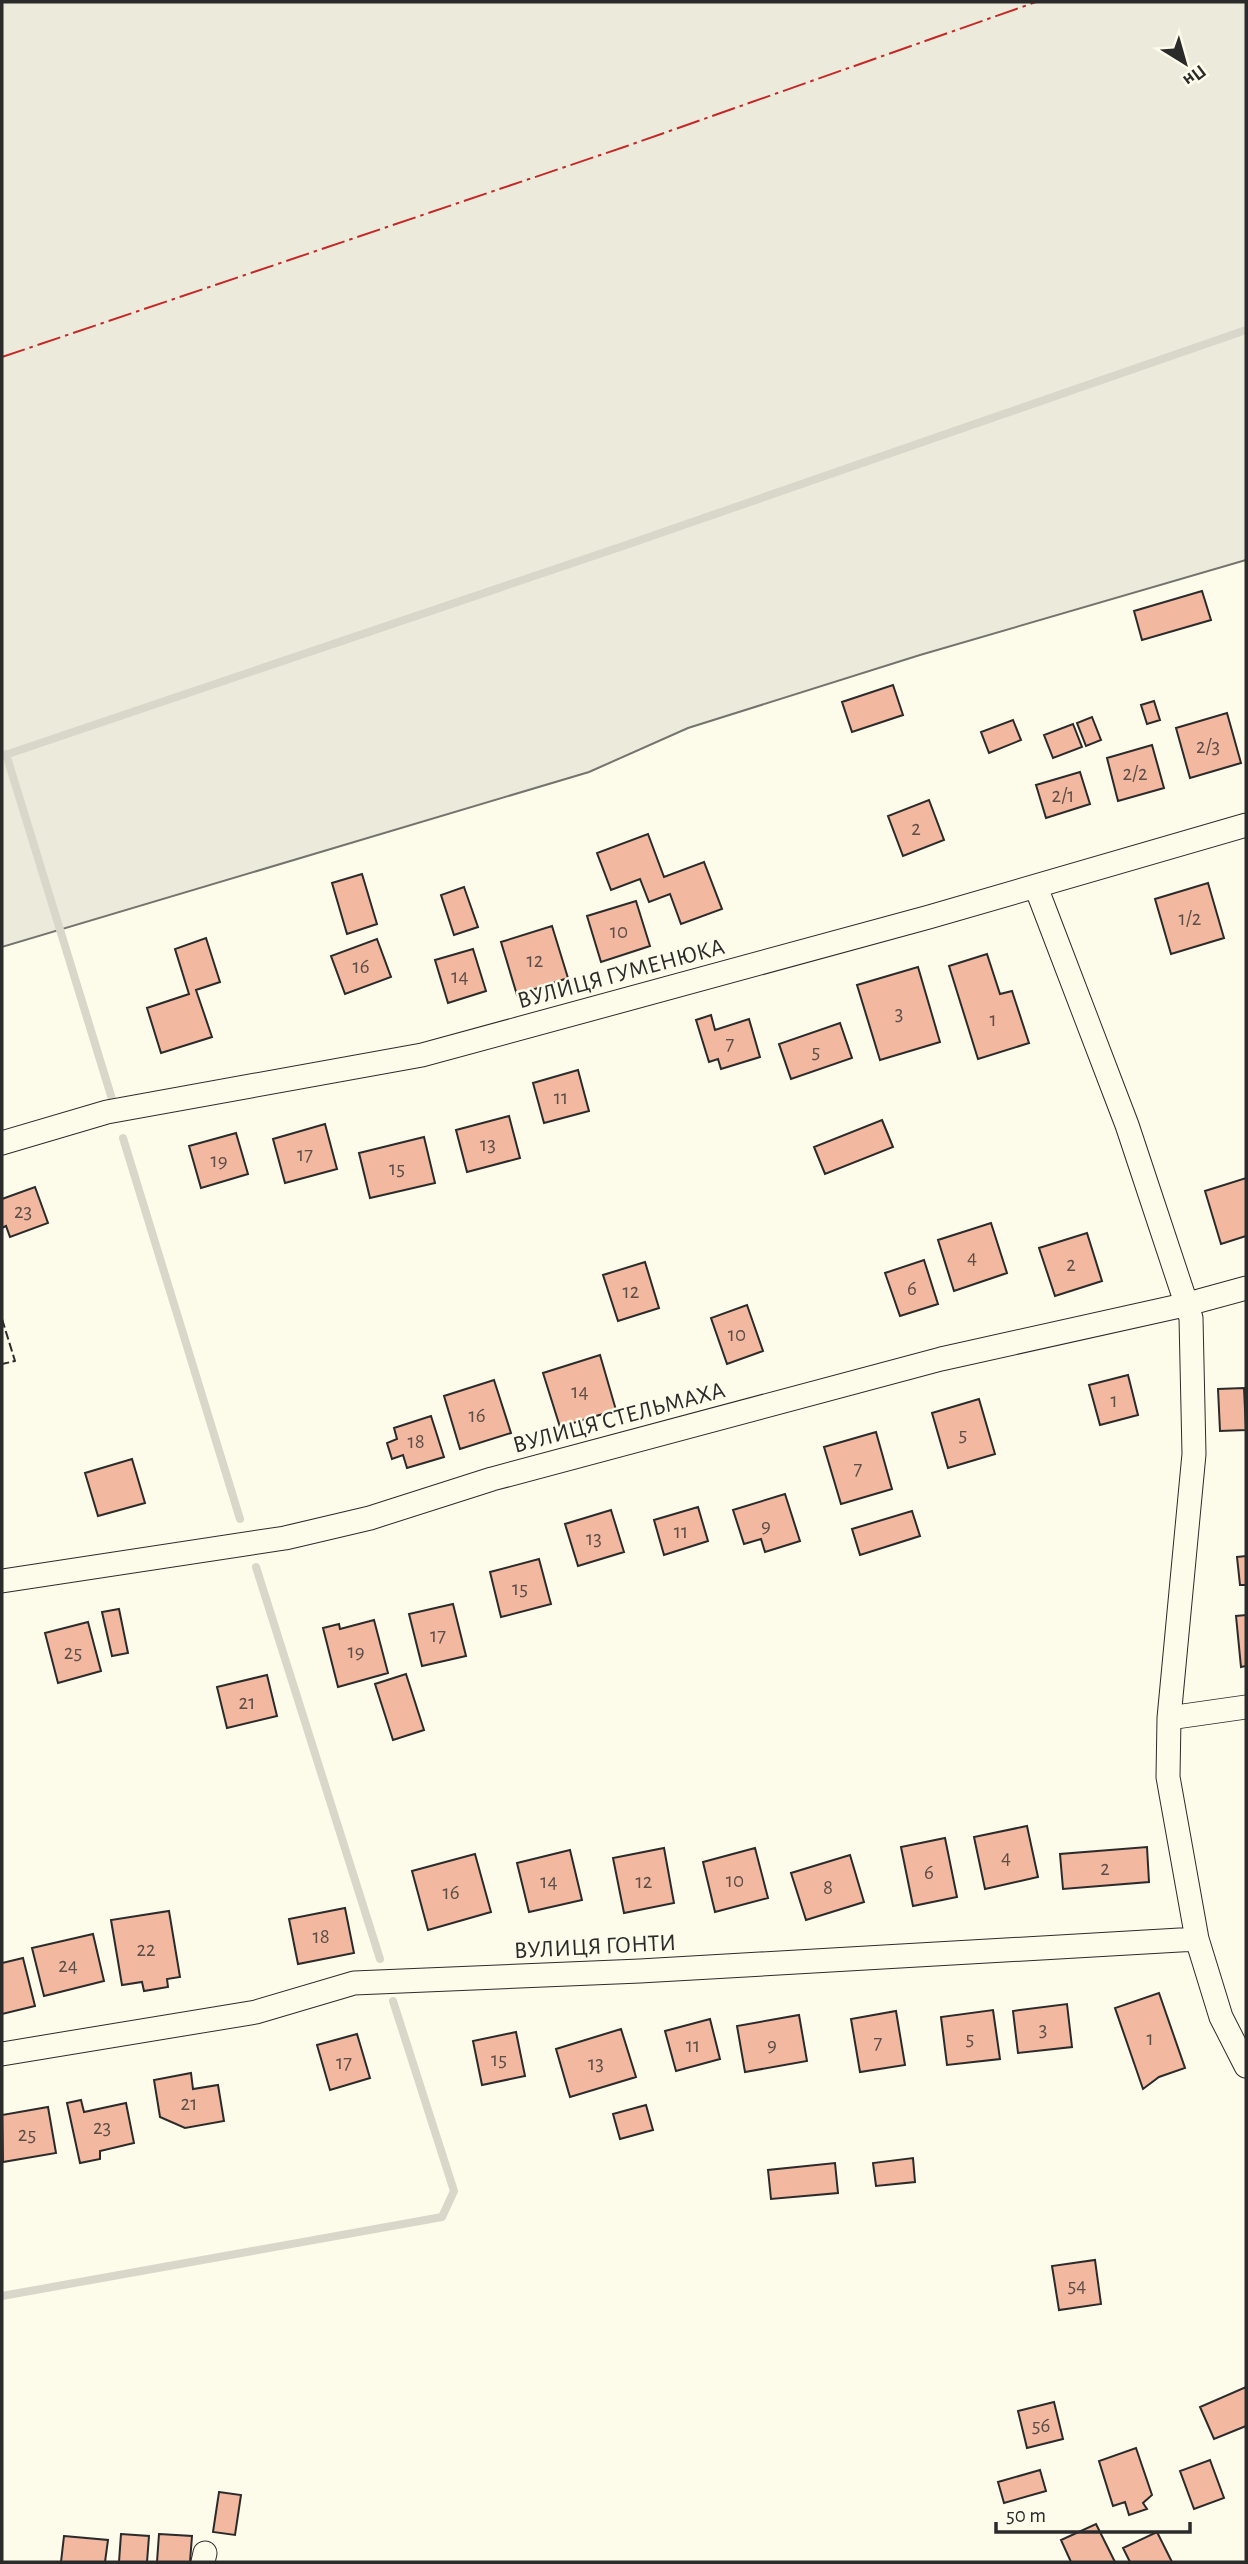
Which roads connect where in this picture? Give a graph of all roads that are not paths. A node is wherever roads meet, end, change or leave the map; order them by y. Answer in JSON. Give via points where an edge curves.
{"nodes":[{"id":1,"x":1246,"y":825,"type":"edge"},
{"id":2,"x":1036,"y":887,"type":"junction"},
{"id":3,"x":2,"y":1143,"type":"edge"},
{"id":4,"x":1246,"y":1288,"type":"edge"},
{"id":5,"x":1184,"y":1305,"type":"junction"},
{"id":6,"x":2,"y":1581,"type":"edge"},
{"id":7,"x":1246,"y":1707,"type":"edge"},
{"id":8,"x":1169,"y":1718,"type":"junction"},
{"id":9,"x":1197,"y":1939,"type":"junction"},
{"id":10,"x":2,"y":2054,"type":"edge"},
{"id":11,"x":1246,"y":2066,"type":"edge"}],
"edges":[{"from":1,"to":2,"type":"street","name":"ВУЛИЦЯ ГУМЕНЮКА"},
{"from":2,"to":3,"type":"street","name":"ВУЛИЦЯ ГУМЕНЮКА","via":[[422,1055],[107,1112]]},
{"from":2,"to":5,"type":"street","via":[[1127,1125]]},
{"from":4,"to":5,"type":"street","name":"ВУЛИЦЯ СТЕЛЬМАХА"},
{"from":5,"to":6,"type":"street","name":"ВУЛИЦЯ СТЕЛЬМАХА","via":[[941,1359],[285,1538]]},
{"from":5,"to":8,"type":"street","via":[[1191,1318],[1194,1454]]},
{"from":7,"to":8,"type":"street"},
{"from":8,"to":9,"type":"street","via":[[1168,1777]]},
{"from":9,"to":10,"type":"street","name":"ВУЛИЦЯ ГОНТИ","via":[[354,1983],[256,2012]]},
{"from":9,"to":11,"type":"street","via":[[1221,2017]]}]}
